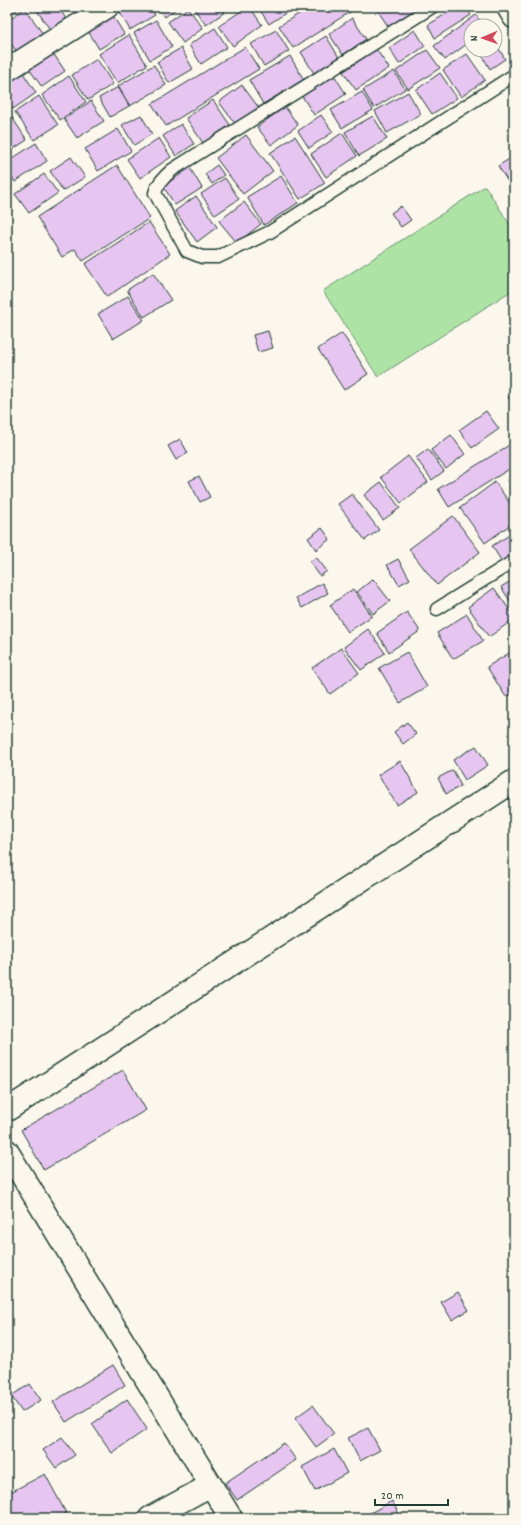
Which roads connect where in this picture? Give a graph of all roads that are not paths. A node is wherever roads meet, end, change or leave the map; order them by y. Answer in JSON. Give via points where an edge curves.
{"nodes":[{"id":1,"x":107,"y":7,"type":"edge"},
{"id":2,"x":432,"y":7,"type":"edge"},
{"id":3,"x":508,"y":7,"type":"edge"},
{"id":4,"x":514,"y":17,"type":"edge"},
{"id":5,"x":7,"y":70,"type":"edge"},
{"id":6,"x":514,"y":75,"type":"edge"},
{"id":7,"x":514,"y":560,"type":"edge"},
{"id":8,"x":437,"y":608,"type":"dead end"},
{"id":9,"x":514,"y":781,"type":"edge"},
{"id":10,"x":7,"y":1110,"type":"edge"},
{"id":11,"x":7,"y":1151,"type":"edge"},
{"id":12,"x":211,"y":1485,"type":"junction"},
{"id":13,"x":150,"y":1518,"type":"edge"},
{"id":14,"x":231,"y":1518,"type":"edge"}],
"edges":[{"from":1,"to":5,"type":"street"},
{"from":2,"to":6,"type":"lane","via":[[164,177],[155,194],[187,250],[202,257],[218,257],[270,232]]},
{"from":3,"to":4,"type":"street"},
{"from":7,"to":8,"type":"lane"},
{"from":9,"to":10,"type":"street"},
{"from":11,"to":12,"type":"street"},
{"from":12,"to":13,"type":"street"},
{"from":12,"to":14,"type":"street"}]}
